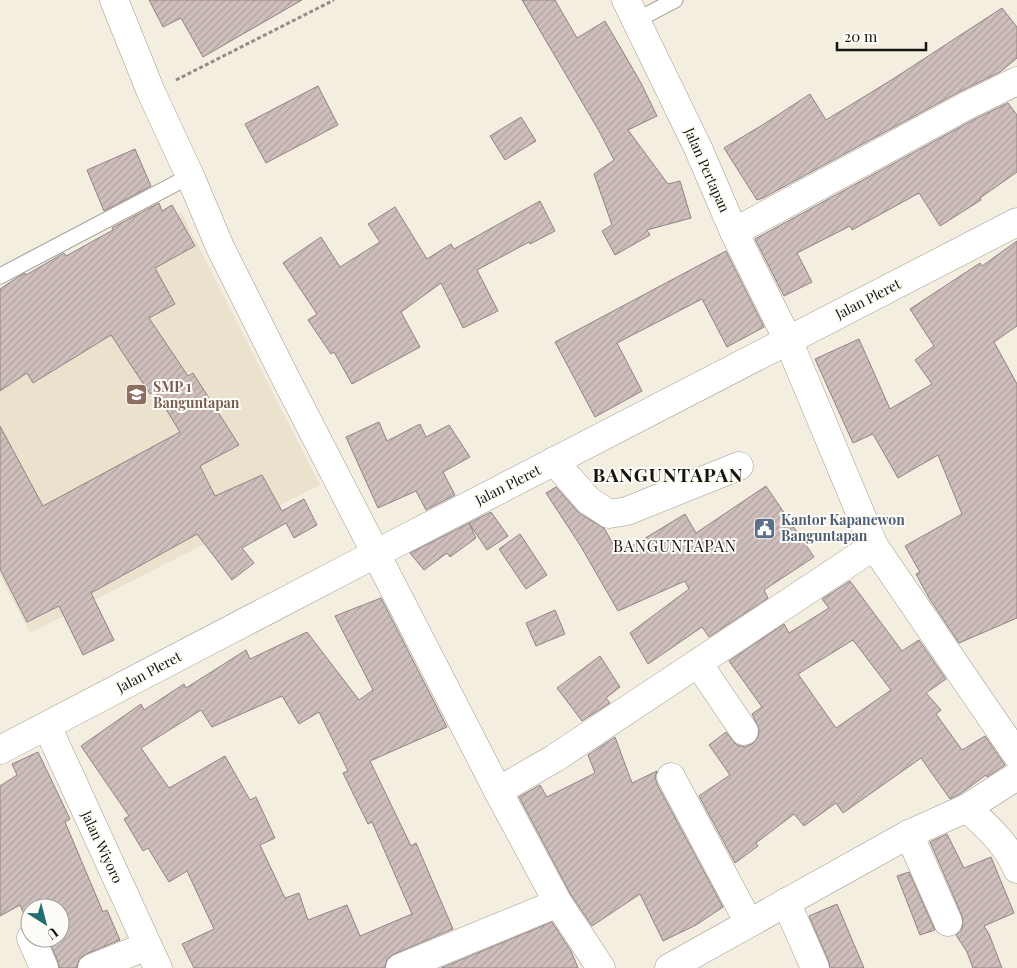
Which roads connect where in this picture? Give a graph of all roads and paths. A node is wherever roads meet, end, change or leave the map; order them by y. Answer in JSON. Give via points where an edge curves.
{"nodes":[{"id":1,"x":114,"y":0,"type":"edge"},
{"id":2,"x":334,"y":0,"type":"edge"},
{"id":3,"x":675,"y":0,"type":"edge"},
{"id":4,"x":630,"y":10,"type":"edge"},
{"id":5,"x":1017,"y":81,"type":"edge"},
{"id":6,"x":151,"y":92,"type":"junction"},
{"id":7,"x":190,"y":176,"type":"junction"},
{"id":8,"x":1017,"y":222,"type":"edge"},
{"id":9,"x":734,"y":232,"type":"junction"},
{"id":10,"x":0,"y":276,"type":"edge"},
{"id":11,"x":788,"y":340,"type":"junction"},
{"id":12,"x":554,"y":461,"type":"junction"},
{"id":13,"x":740,"y":466,"type":"dead end"},
{"id":14,"x":874,"y":546,"type":"junction"},
{"id":15,"x":377,"y":553,"type":"junction"},
{"id":16,"x":698,"y":663,"type":"junction"},
{"id":17,"x":47,"y":726,"type":"junction"},
{"id":18,"x":744,"y":731,"type":"dead end"},
{"id":19,"x":0,"y":750,"type":"edge"},
{"id":20,"x":1017,"y":755,"type":"edge"},
{"id":21,"x":1017,"y":776,"type":"edge"},
{"id":22,"x":671,"y":777,"type":"dead end"},
{"id":23,"x":498,"y":791,"type":"junction"},
{"id":24,"x":967,"y":808,"type":"junction"},
{"id":25,"x":909,"y":834,"type":"junction"},
{"id":26,"x":1017,"y":869,"type":"edge"},
{"id":27,"x":558,"y":902,"type":"junction"},
{"id":28,"x":786,"y":902,"type":"junction"},
{"id":29,"x":948,"y":922,"type":"dead end"},
{"id":30,"x":749,"y":923,"type":"junction"},
{"id":31,"x":35,"y":948,"type":"edge"},
{"id":32,"x":152,"y":957,"type":"edge"},
{"id":33,"x":44,"y":968,"type":"edge"},
{"id":34,"x":92,"y":968,"type":"edge"},
{"id":35,"x":400,"y":968,"type":"edge"},
{"id":36,"x":601,"y":968,"type":"edge"},
{"id":37,"x":669,"y":968,"type":"edge"},
{"id":38,"x":815,"y":968,"type":"edge"}],
"edges":[{"from":1,"to":6,"type":"street"},
{"from":2,"to":6,"type":"path"},
{"from":3,"to":4,"type":"lane"},
{"from":4,"to":9,"type":"street","name":"Jalan Pertapan","via":[[698,148]]},
{"from":5,"to":9,"type":"street"},
{"from":6,"to":7,"type":"street"},
{"from":7,"to":10,"type":"lane"},
{"from":7,"to":15,"type":"street","via":[[224,256]]},
{"from":8,"to":11,"type":"street","name":"Jalan Pleret"},
{"from":9,"to":11,"type":"street","name":"Jalan Pertapan"},
{"from":11,"to":12,"type":"street","name":"Jalan Pleret"},
{"from":11,"to":14,"type":"street","name":"Jalan Pertapan"},
{"from":12,"to":13,"type":"street","via":[[588,500],[609,514],[626,511]]},
{"from":12,"to":15,"type":"street","name":"Jalan Pleret"},
{"from":14,"to":16,"type":"street"},
{"from":14,"to":20,"type":"street","name":"Jalan Pertapan"},
{"from":15,"to":17,"type":"street","name":"Jalan Pleret"},
{"from":15,"to":23,"type":"street"},
{"from":16,"to":18,"type":"street"},
{"from":16,"to":23,"type":"street","via":[[555,758]]},
{"from":17,"to":19,"type":"street","name":"Jalan Pleret"},
{"from":17,"to":32,"type":"street","name":"Jalan Wiyoro"},
{"from":21,"to":24,"type":"street"},
{"from":22,"to":30,"type":"street"},
{"from":23,"to":27,"type":"street"},
{"from":24,"to":25,"type":"street"},
{"from":24,"to":26,"type":"street","via":[[993,832],[1013,858]]},
{"from":25,"to":28,"type":"street"},
{"from":25,"to":29,"type":"street"},
{"from":27,"to":35,"type":"street"},
{"from":27,"to":36,"type":"street"},
{"from":28,"to":30,"type":"street"},
{"from":28,"to":38,"type":"street"},
{"from":30,"to":37,"type":"street"},
{"from":31,"to":33,"type":"street"},
{"from":32,"to":34,"type":"street"}]}
